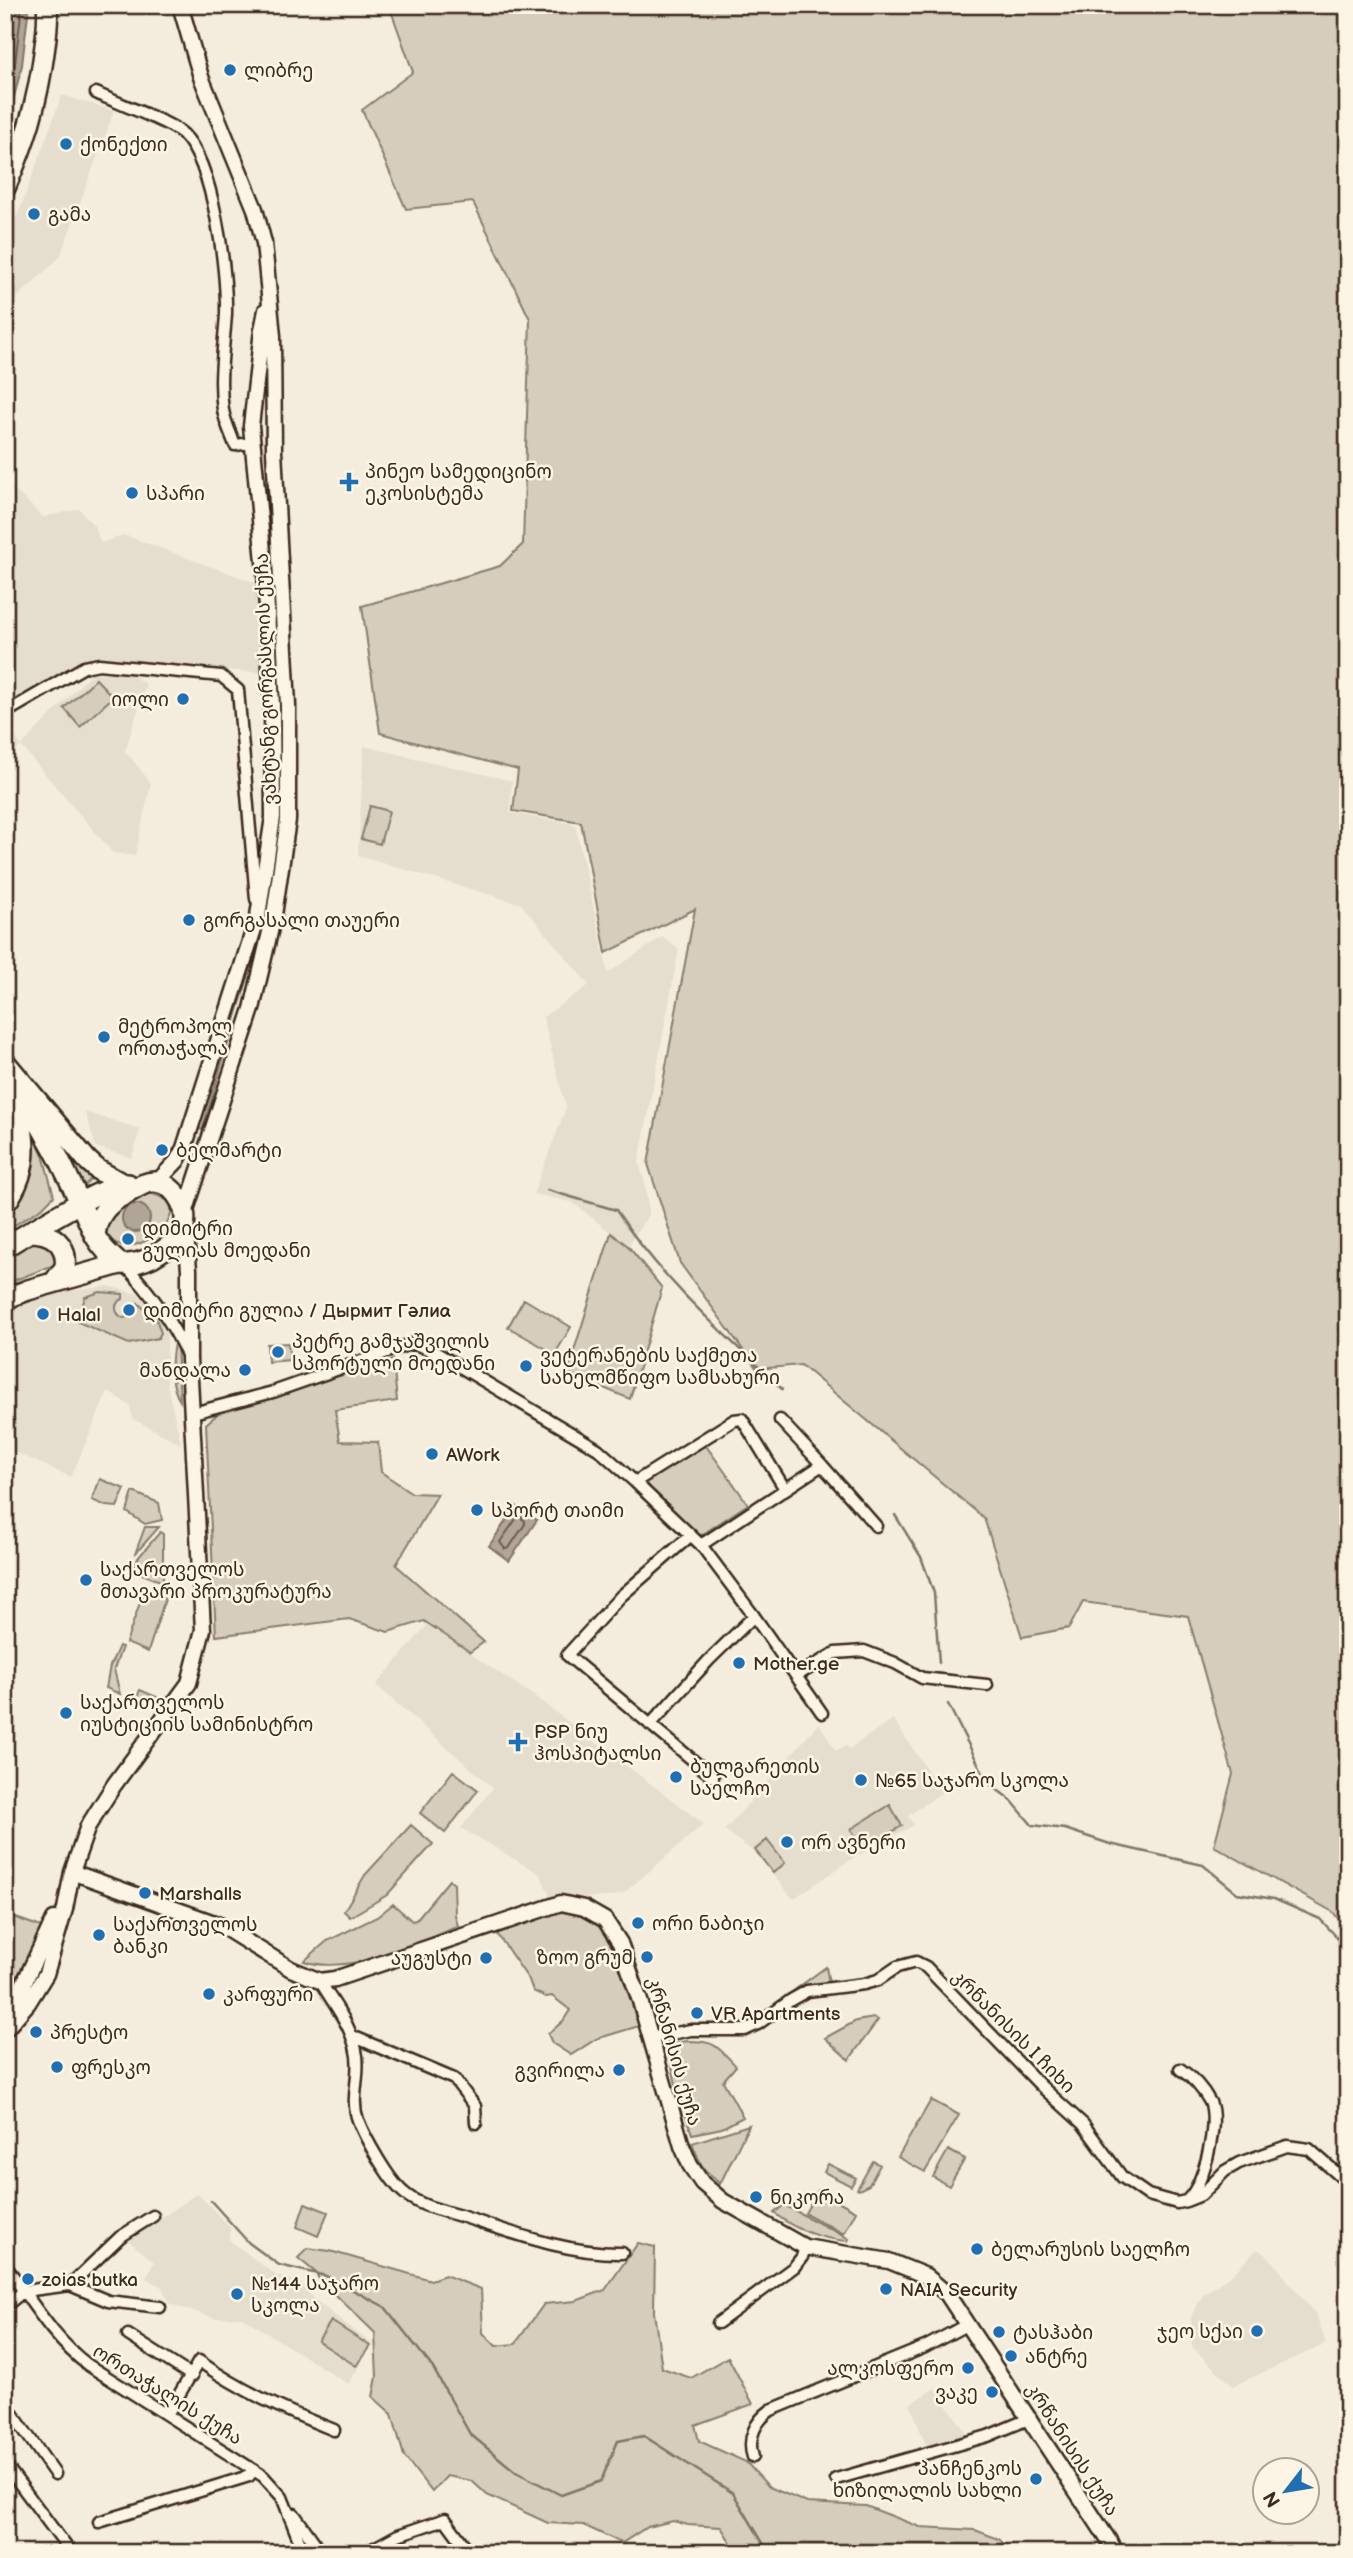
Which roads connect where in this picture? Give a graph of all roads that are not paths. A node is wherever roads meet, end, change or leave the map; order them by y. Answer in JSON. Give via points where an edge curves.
{"nodes":[{"id":1,"x":180,"y":5,"type":"edge"},
{"id":2,"x":51,"y":10,"type":"edge"},
{"id":3,"x":96,"y":93,"type":"dead end"},
{"id":4,"x":5,"y":188,"type":"edge"},
{"id":5,"x":269,"y":298,"type":"junction"},
{"id":6,"x":253,"y":448,"type":"junction"},
{"id":7,"x":274,"y":451,"type":"junction"},
{"id":8,"x":275,"y":468,"type":"junction"},
{"id":9,"x":255,"y":471,"type":"junction"},
{"id":10,"x":5,"y":713,"type":"edge"},
{"id":11,"x":258,"y":916,"type":"junction"},
{"id":12,"x":5,"y":1062,"type":"edge"},
{"id":13,"x":5,"y":1078,"type":"edge"},
{"id":14,"x":151,"y":1183,"type":"junction"},
{"id":15,"x":123,"y":1184,"type":"junction"},
{"id":16,"x":80,"y":1203,"type":"junction"},
{"id":17,"x":5,"y":1204,"type":"edge"},
{"id":18,"x":185,"y":1219,"type":"junction"},
{"id":19,"x":30,"y":1232,"type":"junction"},
{"id":20,"x":96,"y":1236,"type":"junction"},
{"id":21,"x":5,"y":1247,"type":"edge"},
{"id":22,"x":122,"y":1264,"type":"junction"},
{"id":23,"x":54,"y":1282,"type":"junction"},
{"id":24,"x":5,"y":1299,"type":"edge"},
{"id":25,"x":189,"y":1359,"type":"junction"},
{"id":26,"x":193,"y":1413,"type":"junction"},
{"id":27,"x":780,"y":1420,"type":"dead end"},
{"id":28,"x":822,"y":1465,"type":"junction"},
{"id":29,"x":635,"y":1482,"type":"junction"},
{"id":30,"x":785,"y":1489,"type":"junction"},
{"id":31,"x":876,"y":1527,"type":"dead end"},
{"id":32,"x":691,"y":1536,"type":"junction"},
{"id":33,"x":701,"y":1545,"type":"junction"},
{"id":34,"x":754,"y":1616,"type":"junction"},
{"id":35,"x":796,"y":1676,"type":"junction"},
{"id":36,"x":987,"y":1685,"type":"dead end"},
{"id":37,"x":822,"y":1713,"type":"dead end"},
{"id":38,"x":650,"y":1725,"type":"junction"},
{"id":39,"x":713,"y":1777,"type":"dead end"},
{"id":40,"x":72,"y":1872,"type":"junction"},
{"id":41,"x":320,"y":1981,"type":"junction"},
{"id":42,"x":5,"y":2024,"type":"edge"},
{"id":43,"x":5,"y":2030,"type":"edge"},
{"id":44,"x":352,"y":2036,"type":"junction"},
{"id":45,"x":651,"y":2038,"type":"junction"},
{"id":46,"x":1180,"y":2069,"type":"dead end"},
{"id":47,"x":476,"y":2123,"type":"dead end"},
{"id":48,"x":1348,"y":2183,"type":"edge"},
{"id":49,"x":1186,"y":2201,"type":"junction"},
{"id":50,"x":153,"y":2216,"type":"dead end"},
{"id":51,"x":805,"y":2247,"type":"junction"},
{"id":52,"x":622,"y":2253,"type":"dead end"},
{"id":53,"x":5,"y":2265,"type":"edge"},
{"id":54,"x":70,"y":2285,"type":"junction"},
{"id":55,"x":24,"y":2291,"type":"junction"},
{"id":56,"x":5,"y":2306,"type":"edge"},
{"id":57,"x":160,"y":2307,"type":"dead end"},
{"id":58,"x":718,"y":2323,"type":"dead end"},
{"id":59,"x":968,"y":2324,"type":"junction"},
{"id":60,"x":128,"y":2335,"type":"dead end"},
{"id":61,"x":192,"y":2376,"type":"junction"},
{"id":62,"x":5,"y":2403,"type":"edge"},
{"id":63,"x":167,"y":2415,"type":"junction"},
{"id":64,"x":1031,"y":2418,"type":"junction"},
{"id":65,"x":334,"y":2430,"type":"dead end"},
{"id":66,"x":753,"y":2457,"type":"dead end"},
{"id":67,"x":5,"y":2464,"type":"edge"},
{"id":68,"x":254,"y":2470,"type":"junction"},
{"id":69,"x":55,"y":2474,"type":"dead end"},
{"id":70,"x":836,"y":2479,"type":"dead end"},
{"id":71,"x":282,"y":2497,"type":"junction"},
{"id":72,"x":99,"y":2522,"type":"dead end"},
{"id":73,"x":71,"y":2553,"type":"edge"},
{"id":74,"x":304,"y":2553,"type":"edge"},
{"id":75,"x":322,"y":2553,"type":"edge"},
{"id":76,"x":365,"y":2553,"type":"edge"},
{"id":77,"x":470,"y":2553,"type":"edge"},
{"id":78,"x":1117,"y":2553,"type":"edge"}],
"edges":[{"from":1,"to":5,"type":"street","name":"ვახტანგ გორგასლის ქუჩა","via":[[201,77],[255,209],[264,243]]},
{"from":2,"to":4,"type":"highway","via":[[37,104]]},
{"from":3,"to":6,"type":"street","via":[[183,133],[197,154],[218,228],[225,282],[223,411],[235,445]]},
{"from":5,"to":6,"type":"street","name":"ვახტანგ გორგასლის ქუჩა","via":[[257,366]]},
{"from":5,"to":7,"type":"street","name":"ვახტანგ გორგასლის ქუჩა"},
{"from":6,"to":7,"type":"street"},
{"from":6,"to":9,"type":"street","name":"ვახტანგ გორგასლის ქუჩა"},
{"from":7,"to":8,"type":"street","name":"ვახტანგ გორგასლის ქუჩა"},
{"from":8,"to":9,"type":"street","via":[[265,474]]},
{"from":8,"to":18,"type":"street","name":"ვახტანგ გორგასლის ქუჩა","via":[[288,685],[288,820],[274,915],[252,1009]]},
{"from":9,"to":11,"type":"street","name":"ვახტანგ გორგასლის ქუჩა","via":[[265,572],[272,748],[272,817]]},
{"from":10,"to":11,"type":"street","via":[[84,667],[99,664],[221,676],[238,690]]},
{"from":11,"to":14,"type":"street","name":"ვახტანგ გორგასლის ქუჩა","via":[[184,1148],[177,1161]]},
{"from":12,"to":15,"type":"highway","via":[[87,1160]]},
{"from":13,"to":16,"type":"highway","via":[[45,1132]]},
{"from":13,"to":17,"type":"highway","via":[[25,1150],[23,1173]]},
{"from":14,"to":15,"type":"highway"},
{"from":14,"to":18,"type":"highway","via":[[173,1191],[182,1203]]},
{"from":14,"to":20,"type":"highway","via":[[107,1206]]},
{"from":15,"to":16,"type":"highway"},
{"from":16,"to":19,"type":"highway"},
{"from":16,"to":20,"type":"highway"},
{"from":18,"to":22,"type":"highway","via":[[178,1237],[163,1251]]},
{"from":18,"to":25,"type":"street","name":"ვახტანგ გორგასლის ქუჩა"},
{"from":19,"to":21,"type":"highway"},
{"from":19,"to":23,"type":"highway","via":[[48,1234],[63,1248],[65,1267]]},
{"from":20,"to":22,"type":"highway"},
{"from":22,"to":23,"type":"highway"},
{"from":22,"to":25,"type":"street","name":"ვახტანგ გორგასლის ქუჩა","via":[[172,1326]]},
{"from":23,"to":24,"type":"highway"},
{"from":25,"to":26,"type":"street","name":"ვახტანგ გორგასლის ქუჩა"},
{"from":26,"to":29,"type":"street","via":[[273,1392],[413,1343],[598,1449]]},
{"from":26,"to":40,"type":"street","name":"ვახტანგ გორგასლის ქუჩა","via":[[203,1630],[194,1670],[88,1826]]},
{"from":27,"to":28,"type":"street"},
{"from":28,"to":30,"type":"street"},
{"from":28,"to":31,"type":"street"},
{"from":29,"to":30,"type":"street","via":[[742,1419]]},
{"from":29,"to":32,"type":"street"},
{"from":30,"to":33,"type":"street"},
{"from":32,"to":33,"type":"street"},
{"from":32,"to":38,"type":"street","via":[[621,1596],[567,1655]]},
{"from":33,"to":34,"type":"street"},
{"from":34,"to":35,"type":"street"},
{"from":34,"to":38,"type":"street"},
{"from":35,"to":36,"type":"street","via":[[835,1653],[864,1651],[922,1678]]},
{"from":35,"to":37,"type":"street"},
{"from":38,"to":39,"type":"street"},
{"from":40,"to":41,"type":"street","via":[[220,1925],[291,1969]]},
{"from":40,"to":42,"type":"street","name":"ვახტანგ გორგასლის ქუჩა"},
{"from":40,"to":43,"type":"street","name":"ვახტანგ გორგასლის ქუჩა","via":[[46,1974]]},
{"from":41,"to":44,"type":"street"},
{"from":41,"to":45,"type":"street","name":"კრწანისის ქუჩა","via":[[561,1903],[584,1908],[613,1929]]},
{"from":44,"to":47,"type":"street","via":[[454,2079],[475,2106]]},
{"from":44,"to":52,"type":"street","via":[[358,2072],[356,2117],[402,2192],[510,2232]]},
{"from":45,"to":49,"type":"street","name":"კრწანისის I ჩიხი","via":[[691,2031],[745,2030],[807,1991],[864,1984],[916,1962],[1083,2124],[1122,2177],[1148,2195]]},
{"from":45,"to":51,"type":"street","name":"კრწანისის ქუჩა","via":[[682,2146],[695,2175],[723,2201]]},
{"from":46,"to":49,"type":"street","via":[[1192,2077],[1210,2103],[1213,2124],[1204,2170]]},
{"from":48,"to":49,"type":"street","via":[[1309,2149],[1287,2146],[1232,2166],[1201,2195]]},
{"from":50,"to":54,"type":"street","via":[[120,2237]]},
{"from":51,"to":58,"type":"street","via":[[793,2267]]},
{"from":51,"to":59,"type":"street","name":"კრწანისის ქუჩა","via":[[889,2261],[926,2276],[947,2294]]},
{"from":53,"to":55,"type":"street","name":"ორთაჭალის ქუჩა"},
{"from":54,"to":55,"type":"street"},
{"from":54,"to":57,"type":"street","via":[[108,2301]]},
{"from":55,"to":56,"type":"street"},
{"from":55,"to":63,"type":"street","name":"ორთაჭალის ქუჩა","via":[[71,2352]]},
{"from":59,"to":64,"type":"street","name":"კრწანისის ქუჩა"},
{"from":59,"to":66,"type":"street","via":[[925,2347],[771,2410],[752,2435]]},
{"from":60,"to":61,"type":"street"},
{"from":61,"to":63,"type":"street"},
{"from":61,"to":65,"type":"street","via":[[198,2361],[231,2384]]},
{"from":62,"to":69,"type":"street"},
{"from":63,"to":68,"type":"street","name":"ორთაჭალის ქუჩა"},
{"from":64,"to":70,"type":"street","via":[[988,2436]]},
{"from":64,"to":78,"type":"street","name":"კრწანისის ქუჩა"},
{"from":67,"to":73,"type":"street"},
{"from":68,"to":71,"type":"street","name":"ორთაჭალის ქუჩა"},
{"from":68,"to":72,"type":"street","via":[[249,2476]]},
{"from":71,"to":74,"type":"street","name":"ორთაჭალის ქუჩა"},
{"from":71,"to":75,"type":"street"},
{"from":76,"to":77,"type":"street","via":[[398,2535],[445,2519]]}]}
